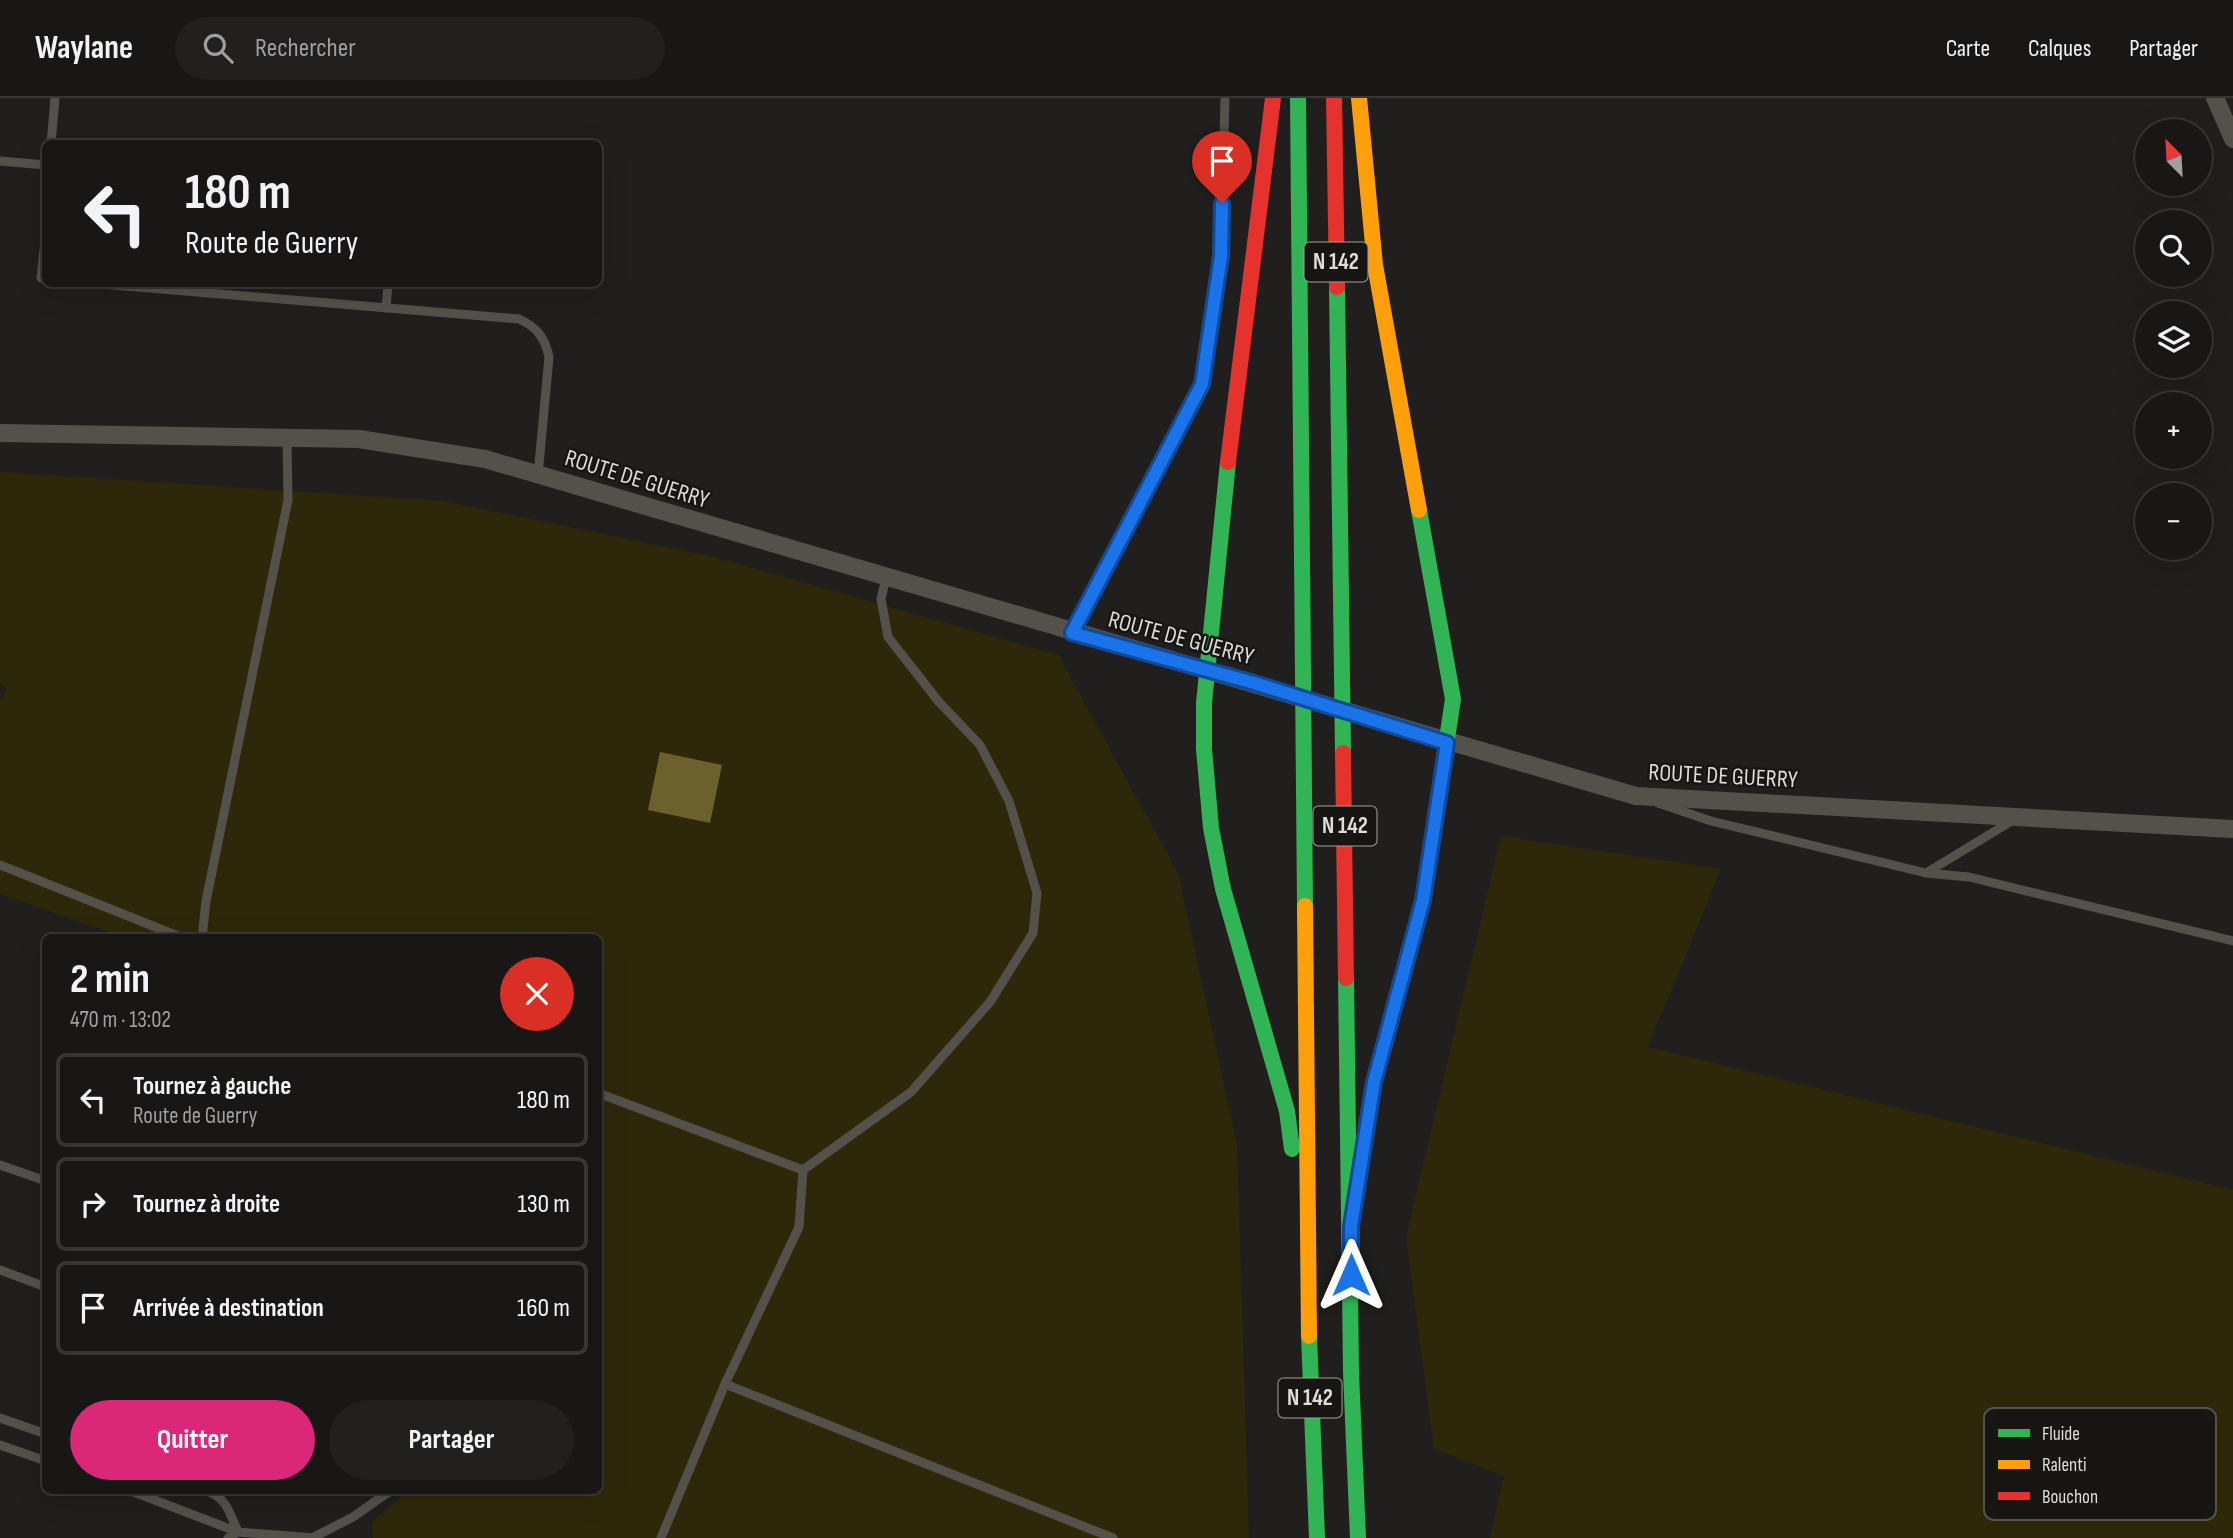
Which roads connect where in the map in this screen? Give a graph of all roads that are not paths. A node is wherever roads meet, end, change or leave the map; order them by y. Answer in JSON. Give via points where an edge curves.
{"nodes":[{"id":1,"x":55,"y":98,"type":"edge"},
{"id":2,"x":1225,"y":98,"type":"edge"},
{"id":3,"x":1273,"y":98,"type":"edge"},
{"id":4,"x":1298,"y":98,"type":"edge"},
{"id":5,"x":1334,"y":98,"type":"edge"},
{"id":6,"x":1359,"y":98,"type":"edge"},
{"id":7,"x":2215,"y":98,"type":"edge"},
{"id":8,"x":2233,"y":139,"type":"edge"},
{"id":9,"x":51,"y":140,"type":"edge"},
{"id":10,"x":0,"y":161,"type":"edge"},
{"id":11,"x":42,"y":165,"type":"edge"},
{"id":12,"x":138,"y":287,"type":"edge"},
{"id":13,"x":388,"y":287,"type":"edge"},
{"id":14,"x":386,"y":308,"type":"junction"},
{"id":15,"x":0,"y":433,"type":"edge"},
{"id":16,"x":287,"y":438,"type":"junction"},
{"id":17,"x":538,"y":475,"type":"junction"},
{"id":18,"x":886,"y":578,"type":"junction"},
{"id":19,"x":1072,"y":633,"type":"junction"},
{"id":20,"x":1208,"y":672,"type":"junction"},
{"id":21,"x":1447,"y":743,"type":"junction"},
{"id":22,"x":1636,"y":796,"type":"junction"},
{"id":23,"x":2019,"y":817,"type":"junction"},
{"id":24,"x":2233,"y":829,"type":"edge"},
{"id":25,"x":0,"y":865,"type":"edge"},
{"id":26,"x":1926,"y":873,"type":"junction"},
{"id":27,"x":173,"y":934,"type":"edge"},
{"id":28,"x":202,"y":934,"type":"edge"},
{"id":29,"x":2233,"y":941,"type":"edge"},
{"id":30,"x":602,"y":1095,"type":"edge"},
{"id":31,"x":0,"y":1164,"type":"edge"},
{"id":32,"x":803,"y":1170,"type":"junction"},
{"id":33,"x":42,"y":1180,"type":"edge"},
{"id":34,"x":1351,"y":1226,"type":"junction"},
{"id":35,"x":1309,"y":1258,"type":"junction"},
{"id":36,"x":0,"y":1270,"type":"edge"},
{"id":37,"x":42,"y":1286,"type":"edge"},
{"id":38,"x":725,"y":1384,"type":"junction"},
{"id":39,"x":0,"y":1418,"type":"edge"},
{"id":40,"x":42,"y":1433,"type":"edge"},
{"id":41,"x":0,"y":1445,"type":"edge"},
{"id":42,"x":42,"y":1460,"type":"edge"},
{"id":43,"x":139,"y":1494,"type":"edge"},
{"id":44,"x":214,"y":1494,"type":"edge"},
{"id":45,"x":386,"y":1494,"type":"edge"},
{"id":46,"x":238,"y":1532,"type":"junction"},
{"id":47,"x":228,"y":1538,"type":"edge"},
{"id":48,"x":315,"y":1538,"type":"edge"},
{"id":49,"x":661,"y":1538,"type":"edge"},
{"id":50,"x":1113,"y":1538,"type":"edge"},
{"id":51,"x":1317,"y":1538,"type":"edge"},
{"id":52,"x":1358,"y":1538,"type":"edge"}],
"edges":[{"from":1,"to":9,"type":"lane"},
{"from":2,"to":19,"type":"lane","via":[[1221,256],[1202,384]]},
{"from":3,"to":20,"type":"highway","via":[[1233,407]]},
{"from":4,"to":35,"type":"highway","number":"N 142"},
{"from":5,"to":34,"type":"highway","number":"N 142"},
{"from":6,"to":21,"type":"highway","via":[[1375,265],[1453,699]]},
{"from":7,"to":8,"type":"street"},
{"from":10,"to":11,"type":"lane"},
{"from":12,"to":14,"type":"lane"},
{"from":13,"to":14,"type":"lane"},
{"from":14,"to":17,"type":"lane","via":[[519,319],[539,332],[549,357]]},
{"from":15,"to":16,"type":"street","name":"ROUTE DE GUERRY"},
{"from":16,"to":17,"type":"street","name":"ROUTE DE GUERRY","via":[[359,439],[485,459]]},
{"from":16,"to":28,"type":"lane","via":[[288,500]]},
{"from":17,"to":18,"type":"street","name":"ROUTE DE GUERRY"},
{"from":18,"to":19,"type":"street","name":"ROUTE DE GUERRY"},
{"from":18,"to":32,"type":"lane","via":[[881,599],[888,637],[980,745],[1009,802],[1037,893],[1032,933],[990,1002],[911,1092]]},
{"from":19,"to":20,"type":"street","name":"ROUTE DE GUERRY"},
{"from":20,"to":21,"type":"street","name":"ROUTE DE GUERRY"},
{"from":20,"to":35,"type":"highway","via":[[1204,749],[1211,828],[1223,889],[1287,1111]]},
{"from":21,"to":22,"type":"street","name":"ROUTE DE GUERRY"},
{"from":21,"to":34,"type":"highway","via":[[1423,900],[1374,1082]]},
{"from":22,"to":23,"type":"street","name":"ROUTE DE GUERRY"},
{"from":22,"to":26,"type":"lane","via":[[1711,821]]},
{"from":23,"to":24,"type":"street","name":"ROUTE DE GUERRY"},
{"from":23,"to":26,"type":"lane"},
{"from":25,"to":27,"type":"lane"},
{"from":26,"to":29,"type":"lane","via":[[1969,877]]},
{"from":30,"to":32,"type":"lane"},
{"from":31,"to":33,"type":"lane"},
{"from":32,"to":38,"type":"lane","via":[[799,1227]]},
{"from":34,"to":52,"type":"highway","number":"N 142"},
{"from":35,"to":51,"type":"highway","number":"N 142"},
{"from":36,"to":37,"type":"lane"},
{"from":38,"to":49,"type":"lane"},
{"from":38,"to":50,"type":"lane"},
{"from":39,"to":40,"type":"lane"},
{"from":41,"to":42,"type":"lane"},
{"from":43,"to":46,"type":"lane"},
{"from":44,"to":46,"type":"lane","via":[[223,1498]]},
{"from":45,"to":48,"type":"lane"},
{"from":46,"to":47,"type":"lane"},
{"from":46,"to":48,"type":"lane"}]}
